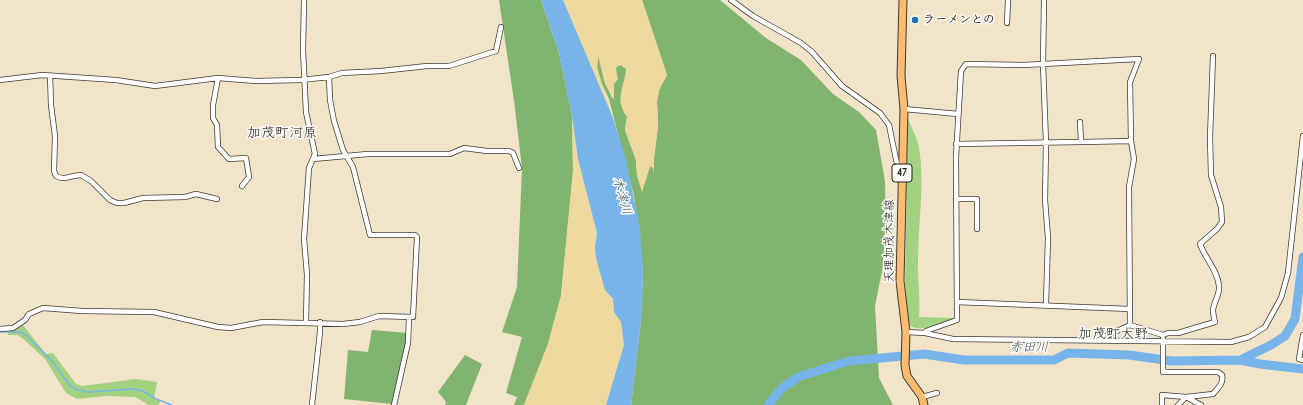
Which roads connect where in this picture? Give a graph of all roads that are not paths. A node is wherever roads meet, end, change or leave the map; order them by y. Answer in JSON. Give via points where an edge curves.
{"nodes":[{"id":1,"x":304,"y":0,"type":"edge"},
{"id":2,"x":731,"y":0,"type":"edge"},
{"id":3,"x":903,"y":0,"type":"edge"},
{"id":4,"x":1008,"y":0,"type":"edge"},
{"id":5,"x":1044,"y":0,"type":"edge"},
{"id":6,"x":1007,"y":23,"type":"dead end"},
{"id":7,"x":501,"y":27,"type":"dead end"},
{"id":8,"x":1213,"y":56,"type":"dead end"},
{"id":9,"x":1043,"y":64,"type":"junction"},
{"id":10,"x":50,"y":76,"type":"junction"},
{"id":11,"x":329,"y":77,"type":"junction"},
{"id":12,"x":218,"y":78,"type":"junction"},
{"id":13,"x":0,"y":80,"type":"edge"},
{"id":14,"x":305,"y":80,"type":"junction"},
{"id":15,"x":904,"y":109,"type":"junction"},
{"id":16,"x":958,"y":114,"type":"junction"},
{"id":17,"x":1080,"y":122,"type":"dead end"},
{"id":18,"x":1303,"y":136,"type":"edge"},
{"id":19,"x":1131,"y":141,"type":"junction"},
{"id":20,"x":1081,"y":142,"type":"junction"},
{"id":21,"x":1046,"y":143,"type":"junction"},
{"id":22,"x":956,"y":144,"type":"junction"},
{"id":23,"x":346,"y":155,"type":"junction"},
{"id":24,"x":313,"y":159,"type":"junction"},
{"id":25,"x":519,"y":168,"type":"dead end"},
{"id":26,"x":902,"y":178,"type":"junction"},
{"id":27,"x":242,"y":186,"type":"dead end"},
{"id":28,"x":217,"y":199,"type":"dead end"},
{"id":29,"x":956,"y":199,"type":"junction"},
{"id":30,"x":977,"y":228,"type":"dead end"},
{"id":31,"x":956,"y":302,"type":"junction"},
{"id":32,"x":1046,"y":304,"type":"junction"},
{"id":33,"x":1130,"y":309,"type":"junction"},
{"id":34,"x":409,"y":317,"type":"junction"},
{"id":35,"x":306,"y":322,"type":"junction"},
{"id":36,"x":320,"y":322,"type":"junction"},
{"id":37,"x":1130,"y":325,"type":"junction"},
{"id":38,"x":0,"y":330,"type":"edge"},
{"id":39,"x":906,"y":332,"type":"junction"},
{"id":40,"x":925,"y":333,"type":"junction"},
{"id":41,"x":1163,"y":335,"type":"junction"},
{"id":42,"x":1303,"y":335,"type":"edge"},
{"id":43,"x":1098,"y":340,"type":"junction"},
{"id":44,"x":1163,"y":341,"type":"junction"},
{"id":45,"x":1303,"y":360,"type":"edge"},
{"id":46,"x":937,"y":393,"type":"dead end"},
{"id":47,"x":922,"y":397,"type":"junction"},
{"id":48,"x":1186,"y":397,"type":"junction"},
{"id":49,"x":312,"y":405,"type":"edge"},
{"id":50,"x":394,"y":405,"type":"edge"},
{"id":51,"x":924,"y":405,"type":"edge"},
{"id":52,"x":1162,"y":405,"type":"edge"},
{"id":53,"x":1178,"y":405,"type":"edge"},
{"id":54,"x":1202,"y":405,"type":"edge"}],
"edges":[{"from":1,"to":14,"type":"street"},
{"from":2,"to":26,"type":"street","via":[[812,52],[842,86],[880,113],[889,125]]},
{"from":3,"to":15,"type":"main road","name":"天理加茂木津線","number":"47","via":[[901,76]]},
{"from":4,"to":6,"type":"street"},
{"from":5,"to":9,"type":"street"},
{"from":7,"to":11,"type":"street","via":[[496,51],[470,60],[449,66],[342,73]]},
{"from":8,"to":41,"type":"street","via":[[1211,175],[1221,207],[1222,222],[1200,244],[1219,285],[1219,295],[1213,309],[1215,322]]},
{"from":9,"to":16,"type":"street","via":[[964,65],[961,71]]},
{"from":9,"to":19,"type":"street","via":[[1139,59],[1130,82]]},
{"from":9,"to":21,"type":"street"},
{"from":10,"to":12,"type":"street","via":[[116,80],[155,86]]},
{"from":10,"to":13,"type":"street"},
{"from":10,"to":28,"type":"street","via":[[56,176],[68,178],[81,175],[117,203],[143,198],[186,197],[196,194]]},
{"from":11,"to":14,"type":"street"},
{"from":11,"to":23,"type":"street","via":[[330,100]]},
{"from":12,"to":14,"type":"street","via":[[256,81]]},
{"from":12,"to":27,"type":"street","via":[[213,105],[218,147],[229,159],[246,158],[249,177]]},
{"from":14,"to":24,"type":"street","via":[[306,112],[315,154]]},
{"from":15,"to":16,"type":"street"},
{"from":15,"to":26,"type":"main road","name":"天理加茂木津線","number":"47"},
{"from":16,"to":22,"type":"street"},
{"from":17,"to":20,"type":"street"},
{"from":18,"to":44,"type":"street","via":[[1286,284],[1265,327],[1249,337],[1232,342]]},
{"from":19,"to":20,"type":"street"},
{"from":19,"to":33,"type":"street","via":[[1134,159],[1129,187]]},
{"from":20,"to":21,"type":"street"},
{"from":21,"to":22,"type":"street"},
{"from":21,"to":32,"type":"street"},
{"from":22,"to":29,"type":"street"},
{"from":23,"to":24,"type":"street"},
{"from":23,"to":25,"type":"street","via":[[450,154],[464,148],[509,150],[513,153]]},
{"from":23,"to":34,"type":"street","via":[[353,167],[370,235],[417,237],[413,317]]},
{"from":24,"to":35,"type":"street","via":[[309,168],[304,239],[307,275]]},
{"from":26,"to":39,"type":"main road","name":"天理加茂木津線","number":"47","via":[[900,280]]},
{"from":29,"to":30,"type":"street","via":[[978,199]]},
{"from":29,"to":31,"type":"street"},
{"from":31,"to":32,"type":"street","via":[[1023,306]]},
{"from":31,"to":40,"type":"street","via":[[957,320]]},
{"from":32,"to":33,"type":"street"},
{"from":33,"to":37,"type":"street"},
{"from":34,"to":36,"type":"street","via":[[379,316],[343,324]]},
{"from":34,"to":50,"type":"street","via":[[408,343]]},
{"from":35,"to":36,"type":"street"},
{"from":35,"to":38,"type":"street","via":[[263,322],[224,327],[154,312],[82,312],[43,308],[29,314],[13,328]]},
{"from":36,"to":49,"type":"street"},
{"from":37,"to":41,"type":"street"},
{"from":37,"to":43,"type":"street"},
{"from":39,"to":40,"type":"street"},
{"from":39,"to":47,"type":"main road","name":"天理加茂木津線","number":"47","via":[[905,365],[910,382]]},
{"from":40,"to":43,"type":"street","via":[[953,339]]},
{"from":41,"to":44,"type":"street"},
{"from":42,"to":45,"type":"street","via":[[1299,359]]},
{"from":43,"to":44,"type":"street"},
{"from":44,"to":48,"type":"street","via":[[1163,372],[1218,372],[1222,375],[1221,384],[1213,394]]},
{"from":46,"to":47,"type":"street"},
{"from":47,"to":51,"type":"main road","name":"天理加茂木津線","number":"47"},
{"from":48,"to":52,"type":"street","via":[[1162,395]]},
{"from":48,"to":53,"type":"street"},
{"from":48,"to":54,"type":"street"}]}
